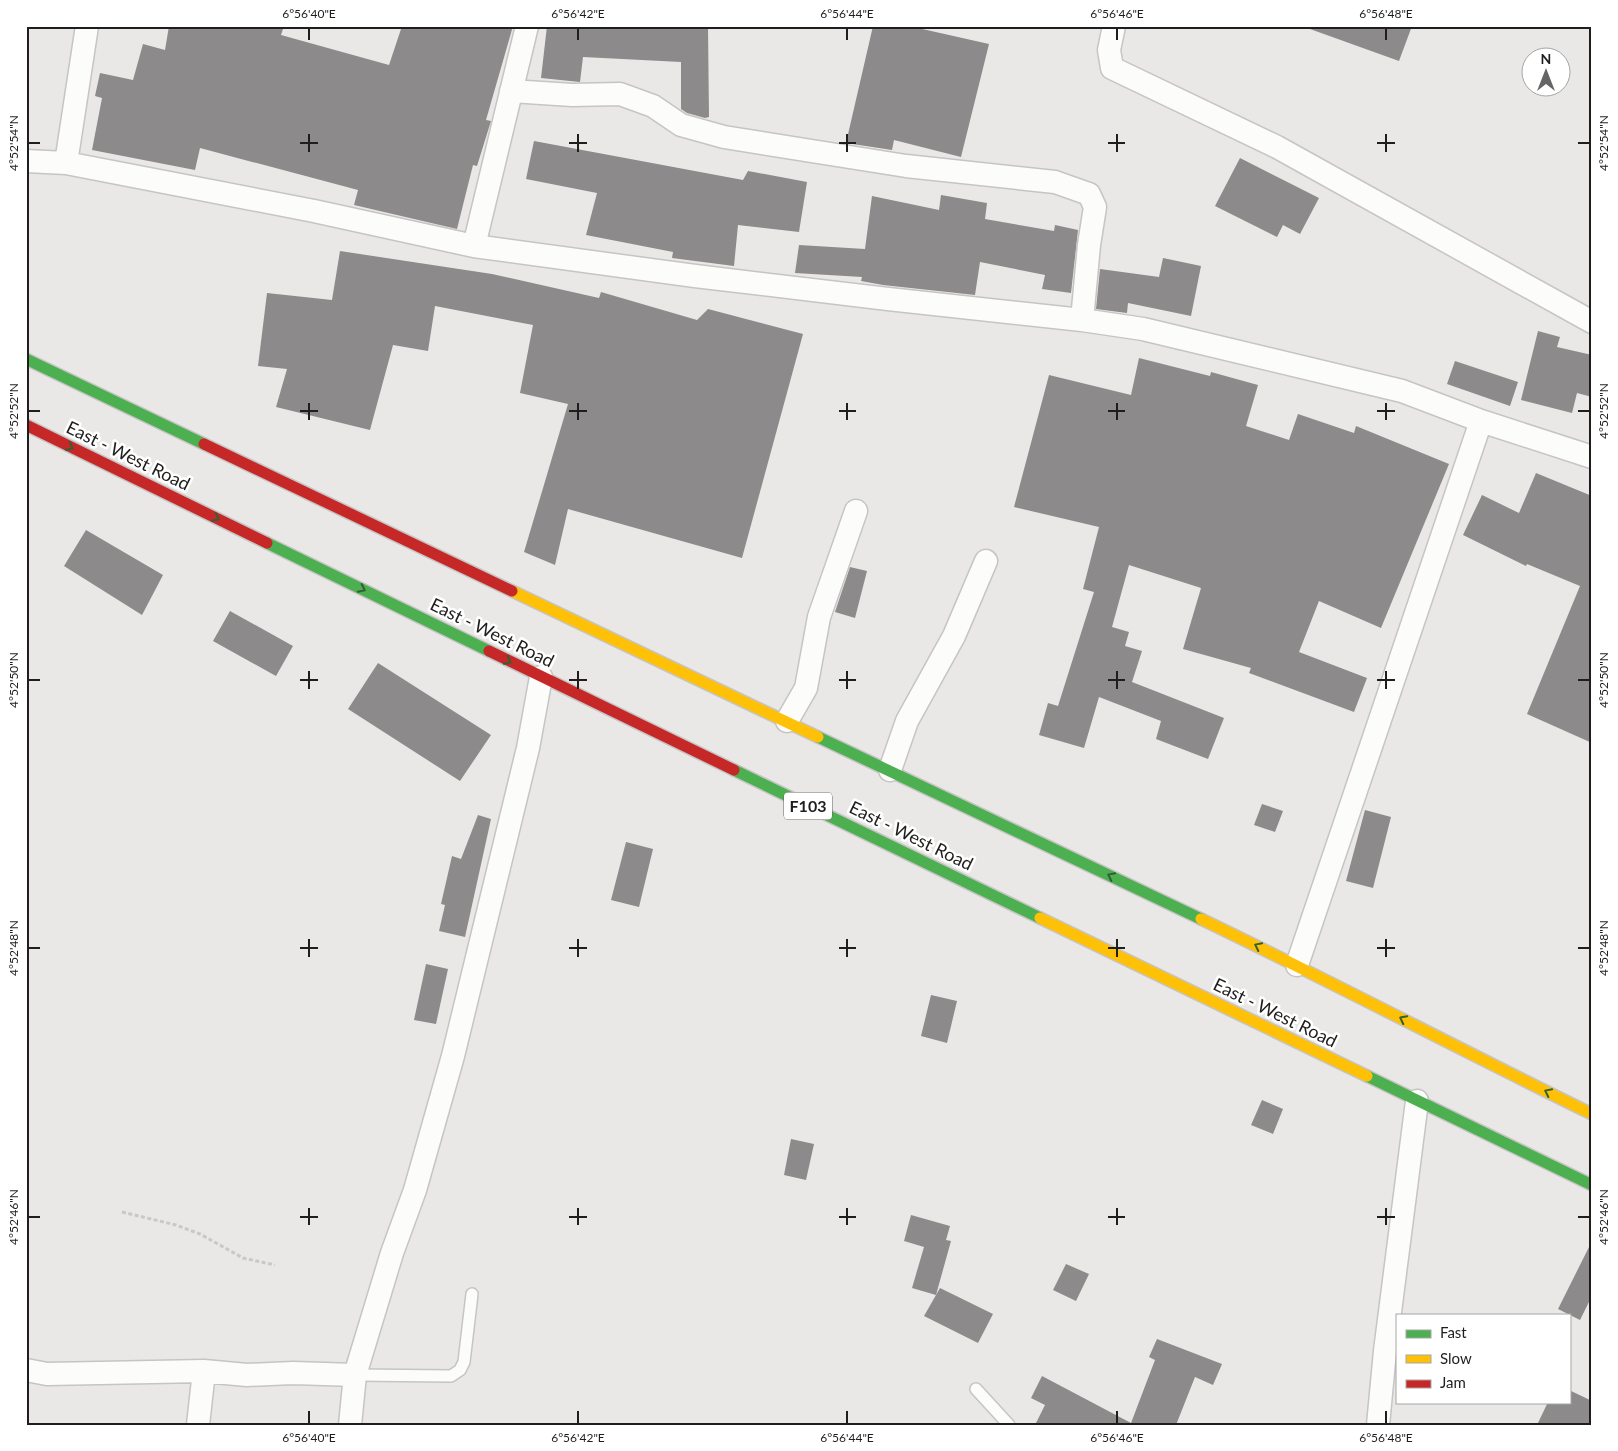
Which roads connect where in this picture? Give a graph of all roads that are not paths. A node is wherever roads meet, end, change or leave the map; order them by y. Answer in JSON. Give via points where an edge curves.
{"nodes":[{"id":1,"x":87,"y":26,"type":"edge"},
{"id":2,"x":527,"y":26,"type":"edge"},
{"id":3,"x":1114,"y":26,"type":"edge"},
{"id":4,"x":511,"y":91,"type":"junction"},
{"id":5,"x":26,"y":161,"type":"edge"},
{"id":6,"x":66,"y":163,"type":"junction"},
{"id":7,"x":474,"y":246,"type":"junction"},
{"id":8,"x":1082,"y":320,"type":"junction"},
{"id":9,"x":1592,"y":322,"type":"edge"},
{"id":10,"x":26,"y":359,"type":"edge"},
{"id":11,"x":1480,"y":421,"type":"junction"},
{"id":12,"x":26,"y":425,"type":"edge"},
{"id":13,"x":1592,"y":457,"type":"edge"},
{"id":14,"x":856,"y":511,"type":"dead end"},
{"id":15,"x":986,"y":561,"type":"dead end"},
{"id":16,"x":541,"y":677,"type":"junction"},
{"id":17,"x":787,"y":721,"type":"junction"},
{"id":18,"x":890,"y":770,"type":"junction"},
{"id":19,"x":1297,"y":965,"type":"junction"},
{"id":20,"x":1417,"y":1101,"type":"junction"},
{"id":21,"x":1592,"y":1114,"type":"edge"},
{"id":22,"x":1592,"y":1185,"type":"edge"},
{"id":23,"x":472,"y":1294,"type":"dead end"},
{"id":24,"x":26,"y":1370,"type":"edge"},
{"id":25,"x":204,"y":1371,"type":"junction"},
{"id":26,"x":355,"y":1375,"type":"junction"},
{"id":27,"x":976,"y":1389,"type":"dead end"},
{"id":28,"x":198,"y":1425,"type":"edge"},
{"id":29,"x":350,"y":1425,"type":"edge"},
{"id":30,"x":1009,"y":1425,"type":"edge"},
{"id":31,"x":1378,"y":1425,"type":"edge"}],
"edges":[{"from":1,"to":6,"type":"street"},
{"from":2,"to":4,"type":"street"},
{"from":3,"to":9,"type":"street","via":[[1109,50],[1112,68],[1276,147]]},
{"from":4,"to":7,"type":"street"},
{"from":4,"to":8,"type":"street","via":[[620,94],[653,106],[681,125],[724,136],[906,166],[1055,182],[1090,194],[1095,207]]},
{"from":5,"to":6,"type":"street"},
{"from":6,"to":7,"type":"street"},
{"from":7,"to":8,"type":"street","via":[[714,278]]},
{"from":8,"to":11,"type":"street","via":[[1143,329],[1402,391]]},
{"from":10,"to":17,"type":"main road"},
{"from":11,"to":13,"type":"street"},
{"from":11,"to":19,"type":"street"},
{"from":12,"to":16,"type":"main road","name":"East - West Road","number":"F103","one_way":true},
{"from":14,"to":17,"type":"street","via":[[819,617],[806,688]]},
{"from":15,"to":18,"type":"street","via":[[954,636],[907,721]]},
{"from":16,"to":20,"type":"main road","name":"East - West Road","number":"F103"},
{"from":16,"to":26,"type":"street","via":[[528,748],[453,1056],[415,1190]]},
{"from":17,"to":18,"type":"main road"},
{"from":19,"to":18,"type":"main road","one_way":true},
{"from":21,"to":19,"type":"main road","one_way":true},
{"from":20,"to":22,"type":"main road","name":"East - West Road","number":"F103"},
{"from":20,"to":31,"type":"street"},
{"from":23,"to":26,"type":"lane","via":[[464,1362],[460,1370],[451,1376]]},
{"from":24,"to":25,"type":"street","via":[[47,1374]]},
{"from":25,"to":26,"type":"street","via":[[247,1375]]},
{"from":25,"to":28,"type":"street"},
{"from":26,"to":29,"type":"street"},
{"from":27,"to":30,"type":"lane"}]}
